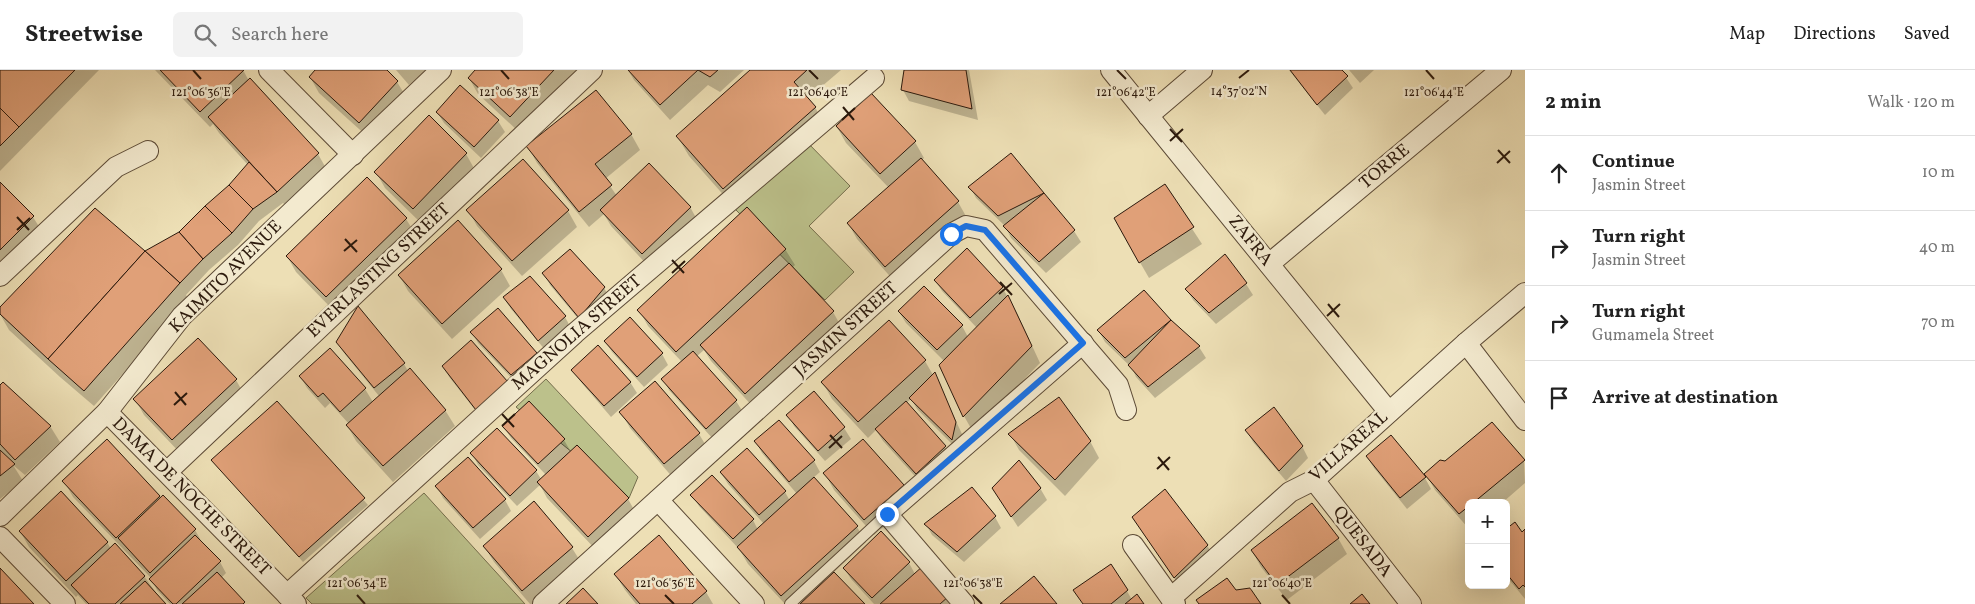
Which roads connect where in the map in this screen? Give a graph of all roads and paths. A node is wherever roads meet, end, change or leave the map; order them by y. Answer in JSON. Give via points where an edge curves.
{"nodes":[{"id":1,"x":269,"y":70,"type":"edge"},
{"id":2,"x":441,"y":70,"type":"edge"},
{"id":3,"x":592,"y":70,"type":"edge"},
{"id":4,"x":1110,"y":70,"type":"edge"},
{"id":5,"x":1202,"y":70,"type":"edge"},
{"id":6,"x":1500,"y":70,"type":"edge"},
{"id":7,"x":874,"y":78,"type":"dead end"},
{"id":8,"x":1148,"y":116,"type":"junction"},
{"id":9,"x":148,"y":151,"type":"dead end"},
{"id":10,"x":353,"y":155,"type":"junction"},
{"id":11,"x":1269,"y":264,"type":"junction"},
{"id":12,"x":0,"y":276,"type":"edge"},
{"id":13,"x":1525,"y":293,"type":"edge"},
{"id":14,"x":1466,"y":342,"type":"junction"},
{"id":15,"x":1083,"y":343,"type":"junction"},
{"id":16,"x":1126,"y":410,"type":"dead end"},
{"id":17,"x":106,"y":412,"type":"junction"},
{"id":18,"x":1389,"y":412,"type":"junction"},
{"id":19,"x":1525,"y":420,"type":"edge"},
{"id":20,"x":167,"y":472,"type":"junction"},
{"id":21,"x":1314,"y":480,"type":"junction"},
{"id":22,"x":658,"y":500,"type":"junction"},
{"id":23,"x":887,"y":514,"type":"junction"},
{"id":24,"x":0,"y":516,"type":"edge"},
{"id":25,"x":0,"y":537,"type":"edge"},
{"id":26,"x":1133,"y":545,"type":"dead end"},
{"id":27,"x":292,"y":600,"type":"edge"},
{"id":28,"x":1173,"y":601,"type":"edge"},
{"id":29,"x":65,"y":604,"type":"edge"},
{"id":30,"x":543,"y":604,"type":"edge"},
{"id":31,"x":754,"y":604,"type":"edge"},
{"id":32,"x":790,"y":604,"type":"edge"},
{"id":33,"x":964,"y":604,"type":"edge"},
{"id":34,"x":1410,"y":604,"type":"edge"}],
"edges":[{"from":1,"to":10,"type":"street"},
{"from":2,"to":10,"type":"street","name":"KAIMITO AVENUE"},
{"from":3,"to":20,"type":"street","name":"EVERLASTING STREET"},
{"from":4,"to":8,"type":"street","name":"ZAFRA"},
{"from":5,"to":8,"type":"street"},
{"from":6,"to":11,"type":"street","name":"TORRE"},
{"from":7,"to":27,"type":"street","name":"MAGNOLIA STREET","via":[[575,333]]},
{"from":8,"to":11,"type":"street","name":"ZAFRA"},
{"from":9,"to":12,"type":"street","via":[[116,167]]},
{"from":10,"to":17,"type":"street","name":"KAIMITO AVENUE","via":[[182,316]]},
{"from":11,"to":18,"type":"street","name":"ZAFRA"},
{"from":13,"to":14,"type":"street","name":"VILLAREAL"},
{"from":14,"to":18,"type":"street","name":"VILLAREAL"},
{"from":14,"to":19,"type":"street"},
{"from":15,"to":16,"type":"street","name":"JASMIN STREET","via":[[1118,385]]},
{"from":15,"to":22,"type":"street","name":"JASMIN STREET","via":[[985,230],[966,226],[951,234]]},
{"from":15,"to":23,"type":"street"},
{"from":17,"to":20,"type":"street","name":"DAMA DE NOCHE STREET"},
{"from":17,"to":24,"type":"street","name":"KAIMITO AVENUE"},
{"from":18,"to":21,"type":"street","name":"VILLAREAL"},
{"from":20,"to":27,"type":"street","name":"DAMA DE NOCHE STREET"},
{"from":21,"to":28,"type":"street","name":"VILLAREAL","via":[[1290,492]]},
{"from":21,"to":34,"type":"street","name":"QUESADA"},
{"from":22,"to":30,"type":"street","name":"JASMIN STREET"},
{"from":22,"to":31,"type":"street"},
{"from":23,"to":32,"type":"lane"},
{"from":23,"to":33,"type":"street"},
{"from":25,"to":29,"type":"street"},
{"from":26,"to":28,"type":"street"}]}
